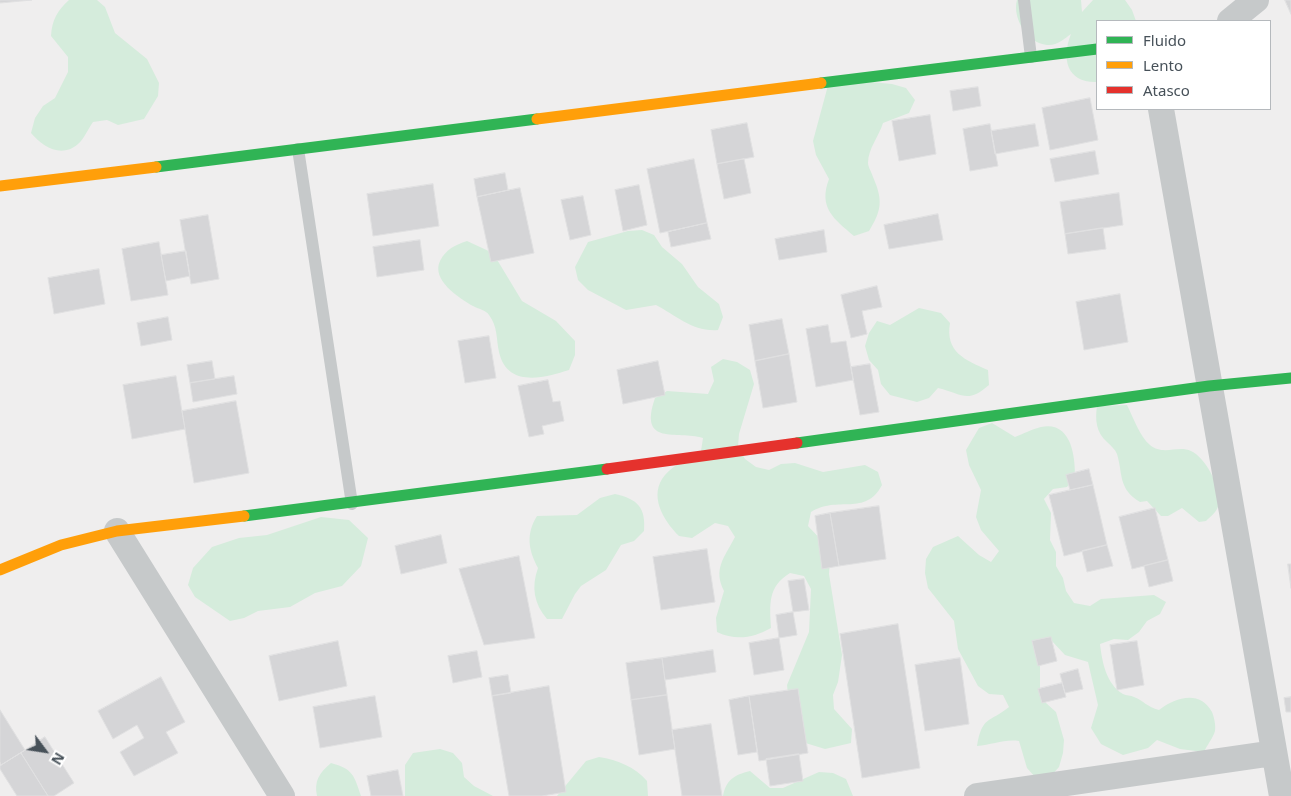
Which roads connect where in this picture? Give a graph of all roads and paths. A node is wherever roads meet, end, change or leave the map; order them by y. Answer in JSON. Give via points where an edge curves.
{"nodes":[{"id":1,"x":1024,"y":0,"type":"edge"},
{"id":2,"x":1256,"y":0,"type":"edge"},
{"id":3,"x":1231,"y":20,"type":"edge"},
{"id":4,"x":1096,"y":49,"type":"edge"},
{"id":5,"x":1031,"y":57,"type":"junction"},
{"id":6,"x":1161,"y":110,"type":"edge"},
{"id":7,"x":298,"y":149,"type":"junction"},
{"id":8,"x":0,"y":186,"type":"edge"},
{"id":9,"x":1291,"y":378,"type":"edge"},
{"id":10,"x":1210,"y":386,"type":"junction"},
{"id":11,"x":352,"y":504,"type":"junction"},
{"id":12,"x":117,"y":531,"type":"junction"},
{"id":13,"x":0,"y":570,"type":"edge"},
{"id":14,"x":1274,"y":753,"type":"junction"},
{"id":15,"x":282,"y":796,"type":"edge"},
{"id":16,"x":978,"y":796,"type":"edge"},
{"id":17,"x":1282,"y":796,"type":"edge"}],
"edges":[{"from":1,"to":5,"type":"lane"},
{"from":2,"to":3,"type":"street"},
{"from":4,"to":5,"type":"street"},
{"from":5,"to":7,"type":"street"},
{"from":6,"to":10,"type":"street"},
{"from":7,"to":8,"type":"street"},
{"from":7,"to":11,"type":"lane"},
{"from":9,"to":10,"type":"street"},
{"from":10,"to":11,"type":"street"},
{"from":10,"to":14,"type":"street"},
{"from":11,"to":12,"type":"street"},
{"from":12,"to":13,"type":"street","via":[[61,544]]},
{"from":12,"to":15,"type":"street"},
{"from":14,"to":16,"type":"street"},
{"from":14,"to":17,"type":"street"}]}
